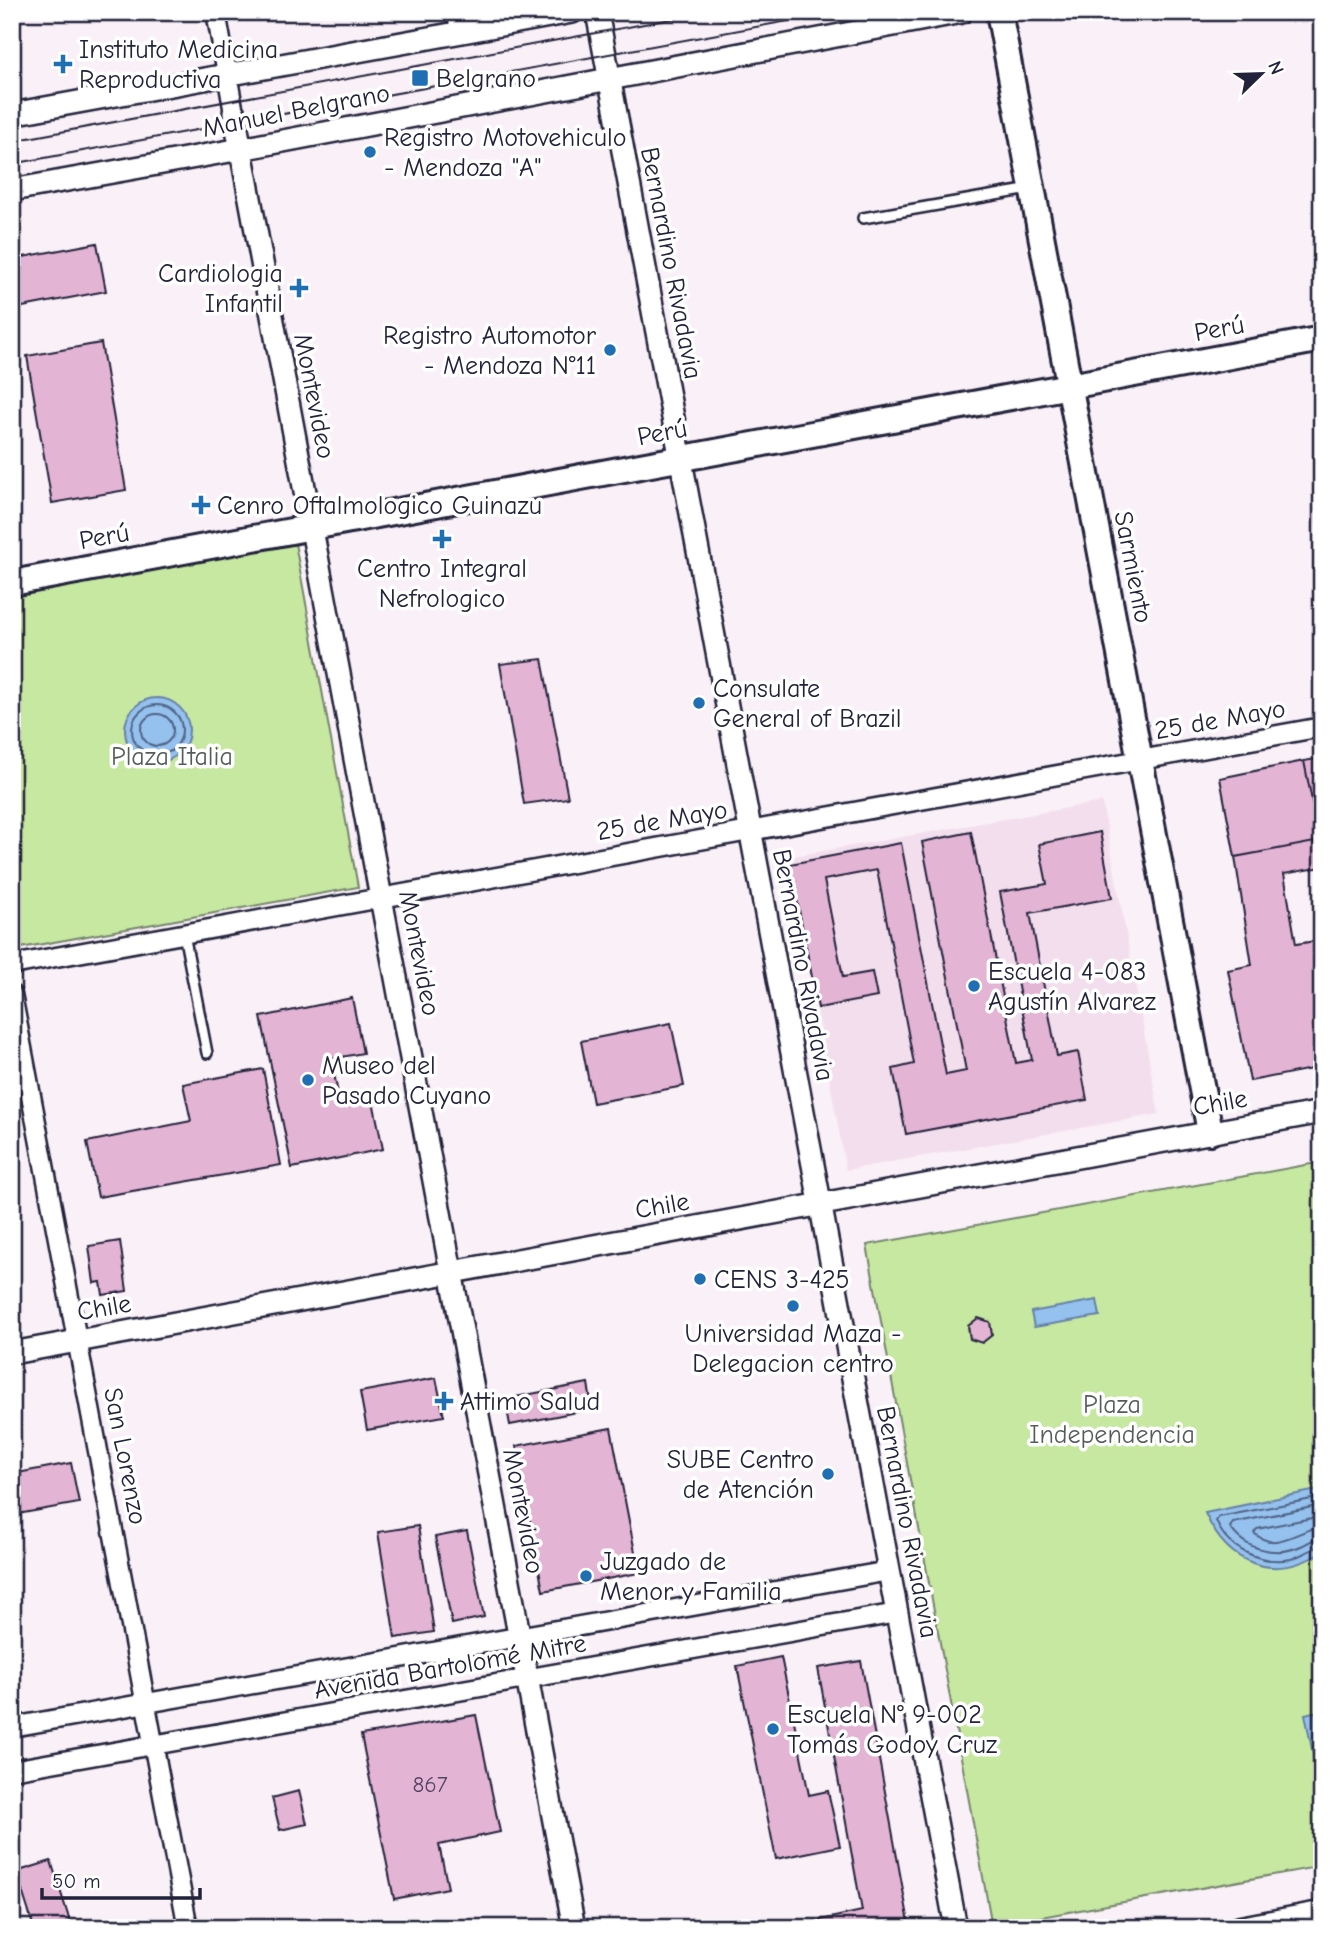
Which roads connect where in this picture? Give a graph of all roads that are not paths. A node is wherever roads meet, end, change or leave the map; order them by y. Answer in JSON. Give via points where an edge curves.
{"nodes":[{"id":1,"x":216,"y":12,"type":"edge"},
{"id":2,"x":572,"y":12,"type":"edge"},
{"id":3,"x":597,"y":12,"type":"edge"},
{"id":4,"x":962,"y":12,"type":"edge"},
{"id":5,"x":999,"y":12,"type":"edge"},
{"id":6,"x":458,"y":22,"type":"edge"},
{"id":7,"x":228,"y":75,"type":"junction"},
{"id":8,"x":609,"y":79,"type":"junction"},
{"id":9,"x":234,"y":113,"type":"joint"},
{"id":10,"x":12,"y":114,"type":"edge"},
{"id":11,"x":241,"y":149,"type":"junction"},
{"id":12,"x":1033,"y":188,"type":"junction"},
{"id":13,"x":12,"y":190,"type":"edge"},
{"id":14,"x":863,"y":218,"type":"dead end"},
{"id":15,"x":1322,"y":339,"type":"edge"},
{"id":16,"x":1070,"y":386,"type":"junction"},
{"id":17,"x":680,"y":459,"type":"junction"},
{"id":18,"x":312,"y":527,"type":"junction"},
{"id":19,"x":12,"y":583,"type":"edge"},
{"id":20,"x":1322,"y":727,"type":"edge"},
{"id":21,"x":1140,"y":760,"type":"junction"},
{"id":22,"x":750,"y":831,"type":"junction"},
{"id":23,"x":381,"y":898,"type":"junction"},
{"id":24,"x":184,"y":934,"type":"junction"},
{"id":25,"x":12,"y":965,"type":"edge"},
{"id":26,"x":12,"y":995,"type":"edge"},
{"id":27,"x":207,"y":1053,"type":"dead end"},
{"id":28,"x":1322,"y":1112,"type":"edge"},
{"id":29,"x":1210,"y":1132,"type":"junction"},
{"id":30,"x":820,"y":1204,"type":"junction"},
{"id":31,"x":451,"y":1272,"type":"junction"},
{"id":32,"x":78,"y":1341,"type":"junction"},
{"id":33,"x":12,"y":1353,"type":"edge"},
{"id":34,"x":889,"y":1571,"type":"junction"},
{"id":35,"x":897,"y":1613,"type":"junction"},
{"id":36,"x":519,"y":1637,"type":"junction"},
{"id":37,"x":527,"y":1679,"type":"junction"},
{"id":38,"x":146,"y":1703,"type":"junction"},
{"id":39,"x":12,"y":1727,"type":"edge"},
{"id":40,"x":154,"y":1745,"type":"junction"},
{"id":41,"x":12,"y":1770,"type":"edge"},
{"id":42,"x":1322,"y":1912,"type":"edge"},
{"id":43,"x":188,"y":1928,"type":"edge"},
{"id":44,"x":573,"y":1928,"type":"edge"},
{"id":45,"x":956,"y":1928,"type":"edge"},
{"id":46,"x":1238,"y":1928,"type":"edge"}],
"edges":[{"from":1,"to":7,"type":"street"},
{"from":2,"to":6,"type":"street","name":"Manuel Belgrano"},
{"from":3,"to":8,"type":"street","name":"Bernardino Rivadavia"},
{"from":4,"to":8,"type":"street","name":"Manuel Belgrano"},
{"from":5,"to":12,"type":"main road","name":"Sarmiento"},
{"from":6,"to":7,"type":"street","name":"Manuel Belgrano"},
{"from":7,"to":9,"type":"street"},
{"from":7,"to":10,"type":"street","name":"Manuel Belgrano"},
{"from":8,"to":11,"type":"street","name":"Manuel Belgrano"},
{"from":8,"to":17,"type":"street","name":"Bernardino Rivadavia"},
{"from":9,"to":11,"type":"street","name":"Montevideo"},
{"from":11,"to":13,"type":"street","name":"Manuel Belgrano"},
{"from":11,"to":18,"type":"street","name":"Montevideo"},
{"from":12,"to":14,"type":"lane"},
{"from":12,"to":16,"type":"main road","name":"Sarmiento"},
{"from":15,"to":16,"type":"main road","name":"Perú"},
{"from":16,"to":17,"type":"main road","name":"Perú"},
{"from":16,"to":21,"type":"main road","name":"Sarmiento"},
{"from":17,"to":18,"type":"main road","name":"Perú"},
{"from":17,"to":22,"type":"street","name":"Bernardino Rivadavia"},
{"from":18,"to":19,"type":"main road","name":"Perú"},
{"from":18,"to":23,"type":"street","name":"Montevideo"},
{"from":20,"to":21,"type":"street","name":"25 de Mayo"},
{"from":21,"to":22,"type":"street","name":"25 de Mayo"},
{"from":21,"to":29,"type":"main road","name":"Sarmiento"},
{"from":22,"to":23,"type":"street","name":"25 de Mayo"},
{"from":22,"to":30,"type":"street","name":"Bernardino Rivadavia"},
{"from":23,"to":24,"type":"street","name":"25 de Mayo"},
{"from":23,"to":31,"type":"street","name":"Montevideo"},
{"from":24,"to":25,"type":"street","name":"25 de Mayo"},
{"from":24,"to":27,"type":"lane"},
{"from":26,"to":32,"type":"street","name":"San Lorenzo"},
{"from":28,"to":29,"type":"street","name":"Chile"},
{"from":29,"to":30,"type":"street","name":"Chile"},
{"from":30,"to":31,"type":"street","name":"Chile"},
{"from":30,"to":34,"type":"street","name":"Bernardino Rivadavia"},
{"from":31,"to":32,"type":"street","name":"Chile"},
{"from":31,"to":36,"type":"street","name":"Montevideo"},
{"from":32,"to":33,"type":"street","name":"Chile"},
{"from":32,"to":38,"type":"street","name":"San Lorenzo"},
{"from":34,"to":35,"type":"street","name":"Bernardino Rivadavia"},
{"from":34,"to":36,"type":"street","name":"Avenida Bartolomé Mitre"},
{"from":35,"to":37,"type":"street","name":"Avenida Bartolomé Mitre"},
{"from":35,"to":45,"type":"street","name":"Bernardino Rivadavia"},
{"from":36,"to":37,"type":"street","name":"Montevideo"},
{"from":36,"to":38,"type":"street","name":"Avenida Bartolomé Mitre"},
{"from":37,"to":40,"type":"street","name":"Avenida Bartolomé Mitre"},
{"from":37,"to":44,"type":"street","name":"Montevideo"},
{"from":38,"to":39,"type":"street","name":"Avenida Bartolomé Mitre"},
{"from":38,"to":40,"type":"street","name":"San Lorenzo"},
{"from":40,"to":41,"type":"street","name":"Avenida Bartolomé Mitre"},
{"from":40,"to":43,"type":"street","name":"San Lorenzo"},
{"from":42,"to":46,"type":"street"}]}
